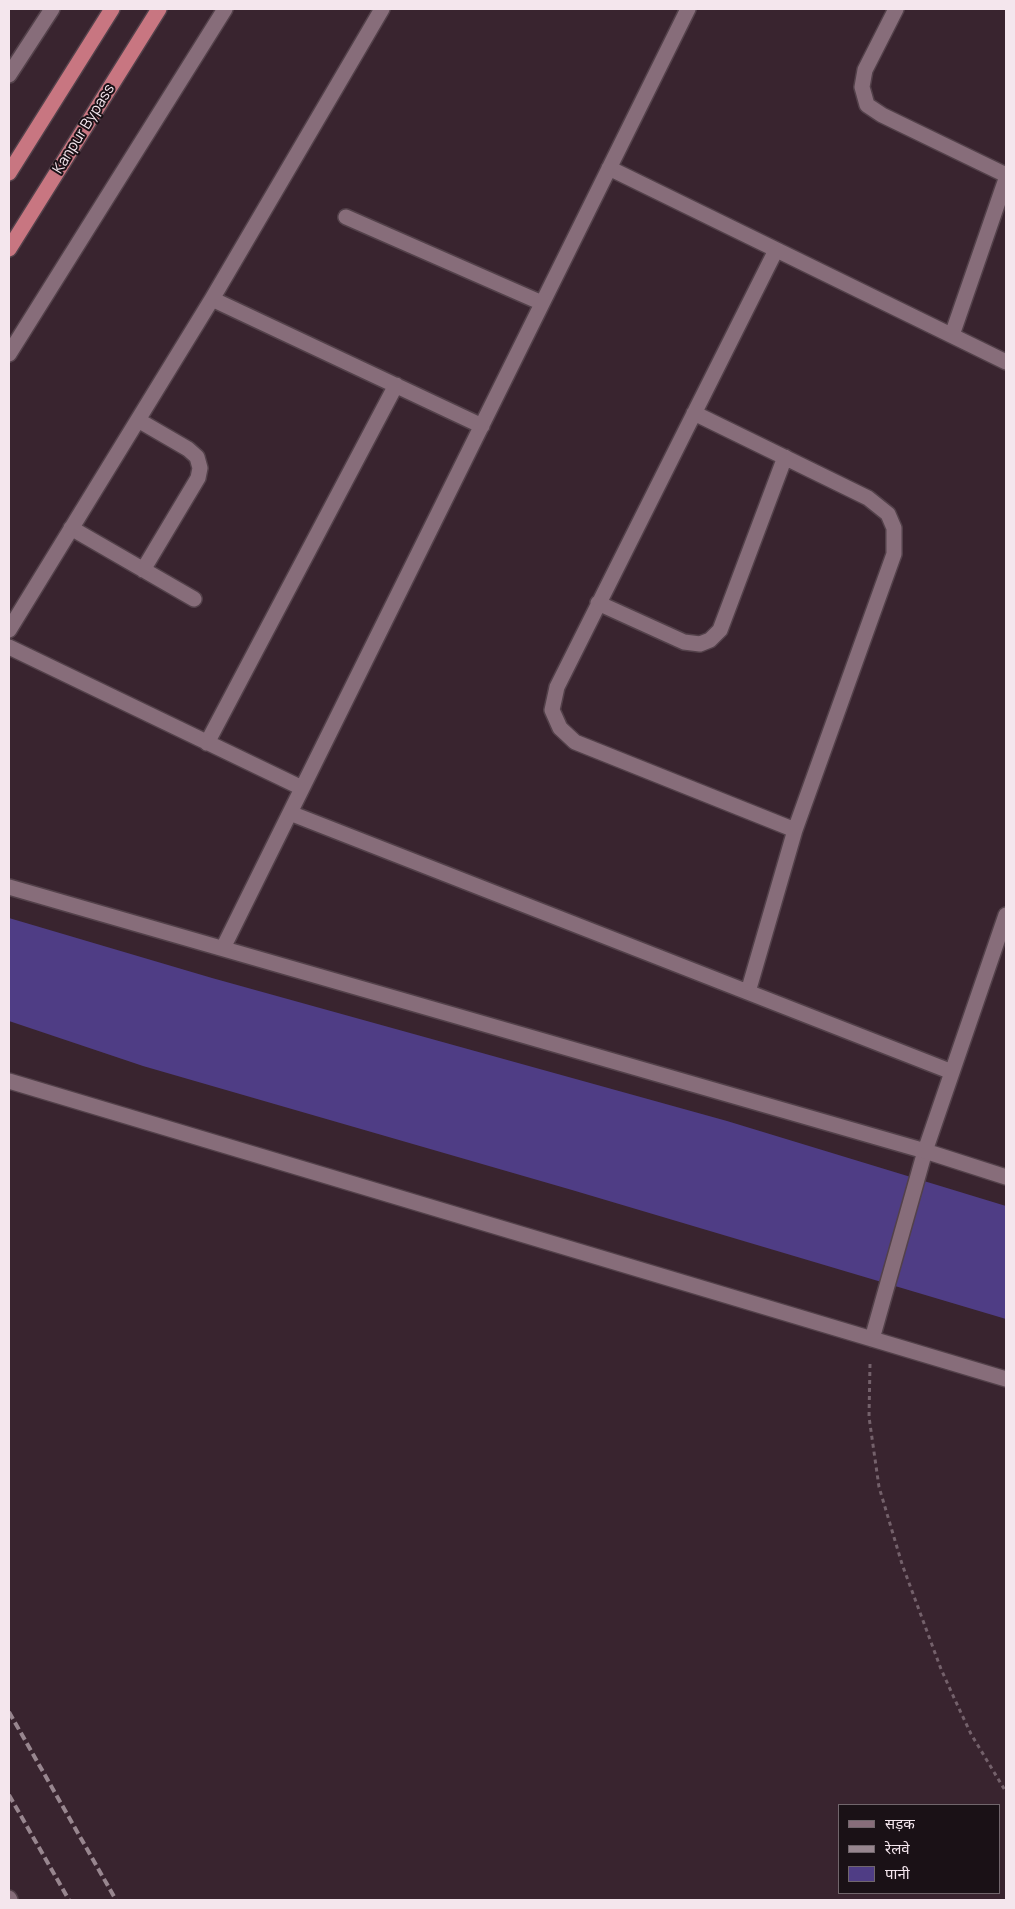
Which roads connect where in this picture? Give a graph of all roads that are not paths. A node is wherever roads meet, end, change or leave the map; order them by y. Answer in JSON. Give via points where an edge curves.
{"nodes":[{"id":1,"x":52,"y":9,"type":"edge"},
{"id":2,"x":112,"y":9,"type":"edge"},
{"id":3,"x":160,"y":9,"type":"edge"},
{"id":4,"x":225,"y":9,"type":"edge"},
{"id":5,"x":382,"y":9,"type":"edge"},
{"id":6,"x":688,"y":9,"type":"edge"},
{"id":7,"x":896,"y":9,"type":"edge"},
{"id":8,"x":9,"y":76,"type":"edge"},
{"id":9,"x":609,"y":168,"type":"junction"},
{"id":10,"x":9,"y":173,"type":"edge"},
{"id":11,"x":1006,"y":175,"type":"edge"},
{"id":12,"x":1006,"y":179,"type":"edge"},
{"id":13,"x":346,"y":217,"type":"dead end"},
{"id":14,"x":9,"y":249,"type":"edge"},
{"id":15,"x":776,"y":250,"type":"junction"},
{"id":16,"x":212,"y":299,"type":"junction"},
{"id":17,"x":542,"y":303,"type":"junction"},
{"id":18,"x":952,"y":335,"type":"junction"},
{"id":19,"x":9,"y":354,"type":"edge"},
{"id":20,"x":1006,"y":362,"type":"edge"},
{"id":21,"x":396,"y":385,"type":"junction"},
{"id":22,"x":694,"y":413,"type":"junction"},
{"id":23,"x":138,"y":420,"type":"junction"},
{"id":24,"x":482,"y":426,"type":"junction"},
{"id":25,"x":785,"y":457,"type":"junction"},
{"id":26,"x":71,"y":528,"type":"junction"},
{"id":27,"x":143,"y":570,"type":"junction"},
{"id":28,"x":194,"y":599,"type":"dead end"},
{"id":29,"x":598,"y":603,"type":"junction"},
{"id":30,"x":9,"y":630,"type":"edge"},
{"id":31,"x":9,"y":647,"type":"edge"},
{"id":32,"x":207,"y":743,"type":"junction"},
{"id":33,"x":302,"y":788,"type":"junction"},
{"id":34,"x":290,"y":812,"type":"junction"},
{"id":35,"x":795,"y":830,"type":"junction"},
{"id":36,"x":9,"y":887,"type":"edge"},
{"id":37,"x":1006,"y":915,"type":"edge"},
{"id":38,"x":223,"y":948,"type":"junction"},
{"id":39,"x":748,"y":992,"type":"junction"},
{"id":40,"x":952,"y":1072,"type":"junction"},
{"id":41,"x":9,"y":1081,"type":"edge"},
{"id":42,"x":923,"y":1159,"type":"junction"},
{"id":43,"x":1006,"y":1177,"type":"edge"},
{"id":44,"x":872,"y":1339,"type":"junction"},
{"id":45,"x":1006,"y":1379,"type":"edge"}],
"edges":[{"from":1,"to":8,"type":"street"},
{"from":2,"to":10,"type":"highway"},
{"from":3,"to":14,"type":"highway","name":"Kanpur Bypass"},
{"from":4,"to":19,"type":"street"},
{"from":5,"to":16,"type":"street"},
{"from":6,"to":9,"type":"street"},
{"from":7,"to":11,"type":"street","via":[[865,70],[862,87],[867,105]]},
{"from":9,"to":15,"type":"street"},
{"from":9,"to":17,"type":"street"},
{"from":12,"to":18,"type":"street"},
{"from":13,"to":17,"type":"street"},
{"from":15,"to":18,"type":"street"},
{"from":15,"to":22,"type":"street"},
{"from":16,"to":21,"type":"street"},
{"from":16,"to":23,"type":"street"},
{"from":17,"to":24,"type":"street"},
{"from":18,"to":20,"type":"street"},
{"from":21,"to":24,"type":"street"},
{"from":21,"to":32,"type":"street"},
{"from":22,"to":25,"type":"street"},
{"from":22,"to":29,"type":"street"},
{"from":23,"to":26,"type":"street"},
{"from":23,"to":27,"type":"street","via":[[188,449],[197,457],[200,468],[198,478]]},
{"from":24,"to":33,"type":"street"},
{"from":25,"to":29,"type":"street","via":[[720,630],[710,640],[700,644],[684,642]]},
{"from":25,"to":35,"type":"street","via":[[868,498],[888,514],[894,528],[894,554]]},
{"from":26,"to":27,"type":"street"},
{"from":26,"to":30,"type":"street"},
{"from":27,"to":28,"type":"street"},
{"from":29,"to":35,"type":"street","via":[[557,687],[552,710],[560,728],[575,742]]},
{"from":31,"to":32,"type":"street"},
{"from":32,"to":33,"type":"street"},
{"from":33,"to":34,"type":"street"},
{"from":34,"to":38,"type":"street"},
{"from":34,"to":39,"type":"street"},
{"from":35,"to":39,"type":"street"},
{"from":36,"to":38,"type":"street"},
{"from":37,"to":40,"type":"street"},
{"from":38,"to":42,"type":"street"},
{"from":39,"to":40,"type":"street"},
{"from":40,"to":42,"type":"street"},
{"from":41,"to":44,"type":"street"},
{"from":42,"to":43,"type":"street"},
{"from":42,"to":44,"type":"street"},
{"from":44,"to":45,"type":"street"}]}
